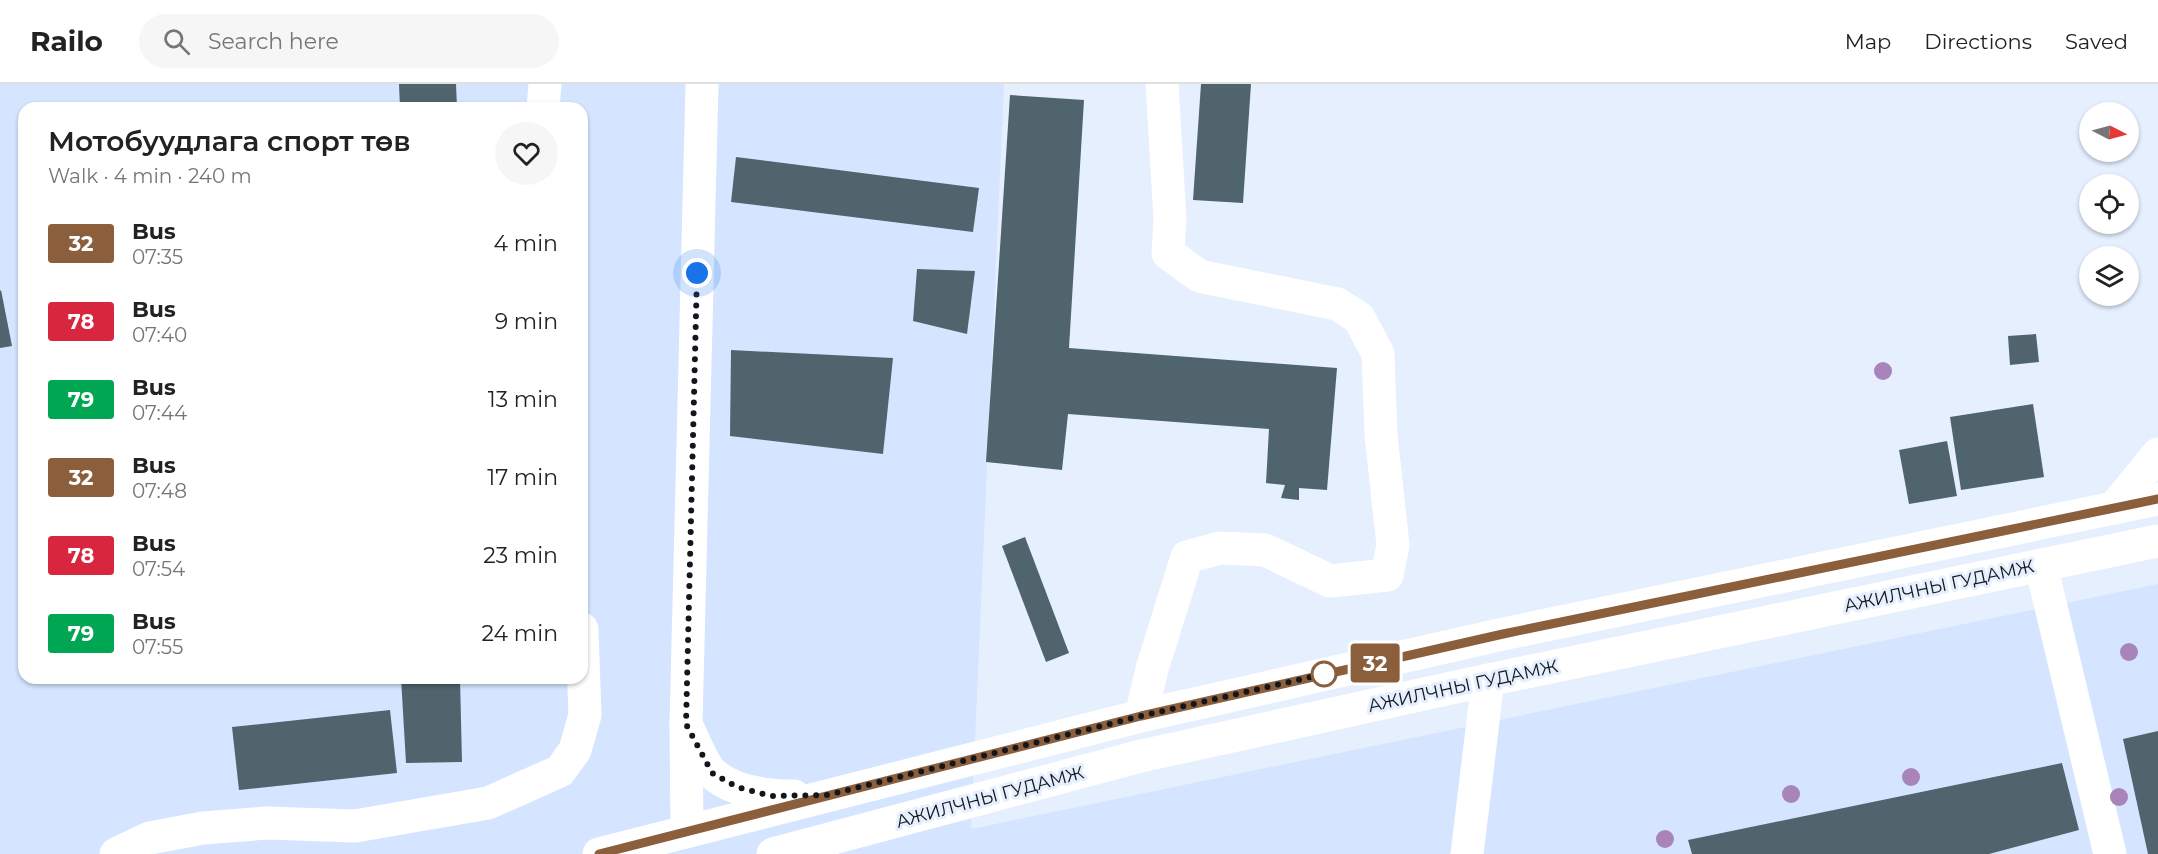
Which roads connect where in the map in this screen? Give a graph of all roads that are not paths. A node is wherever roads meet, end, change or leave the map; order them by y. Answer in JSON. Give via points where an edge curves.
{"nodes":[{"id":1,"x":545,"y":84,"type":"edge"},
{"id":2,"x":702,"y":84,"type":"edge"},
{"id":3,"x":1162,"y":84,"type":"edge"},
{"id":4,"x":544,"y":102,"type":"edge"},
{"id":5,"x":2158,"y":454,"type":"edge"},
{"id":6,"x":2158,"y":499,"type":"edge"},
{"id":7,"x":2114,"y":508,"type":"junction"},
{"id":8,"x":2158,"y":541,"type":"edge"},
{"id":9,"x":2041,"y":565,"type":"junction"},
{"id":10,"x":1488,"y":680,"type":"junction"},
{"id":11,"x":584,"y":684,"type":"edge"},
{"id":12,"x":1141,"y":716,"type":"junction"},
{"id":13,"x":686,"y":724,"type":"junction"},
{"id":14,"x":828,"y":795,"type":"junction"},
{"id":15,"x":687,"y":831,"type":"junction"},
{"id":16,"x":842,"y":846,"type":"edge"},
{"id":17,"x":116,"y":854,"type":"edge"},
{"id":18,"x":599,"y":854,"type":"edge"},
{"id":19,"x":773,"y":854,"type":"edge"},
{"id":20,"x":1467,"y":854,"type":"edge"},
{"id":21,"x":2110,"y":854,"type":"edge"}],
"edges":[{"from":1,"to":4,"type":"main road"},
{"from":2,"to":13,"type":"main road"},
{"from":3,"to":12,"type":"main road","via":[[1170,219],[1168,253],[1199,276],[1337,304],[1359,318],[1378,354],[1381,435],[1393,545],[1387,575],[1330,581],[1265,550],[1220,548],[1186,557]]},
{"from":5,"to":7,"type":"main road"},
{"from":6,"to":7,"type":"main road"},
{"from":7,"to":12,"type":"main road","via":[[1503,634]]},
{"from":8,"to":9,"type":"main road","name":"АЖИЛЧНЫ ГУДАМЖ"},
{"from":9,"to":10,"type":"main road","name":"АЖИЛЧНЫ ГУДАМЖ"},
{"from":9,"to":21,"type":"main road"},
{"from":10,"to":16,"type":"main road","name":"АЖИЛЧНЫ ГУДАМЖ","via":[[1141,756]]},
{"from":10,"to":20,"type":"main road"},
{"from":11,"to":17,"type":"main road","via":[[585,716],[575,750],[560,771],[488,803],[355,826],[267,823],[203,828],[150,838]]},
{"from":12,"to":14,"type":"main road"},
{"from":13,"to":14,"type":"main road","via":[[712,773],[737,787],[771,796]]},
{"from":13,"to":15,"type":"main road"},
{"from":14,"to":15,"type":"main road"},
{"from":15,"to":18,"type":"main road"},
{"from":16,"to":19,"type":"main road","name":"АЖИЛЧНЫ ГУДАМЖ"}]}
